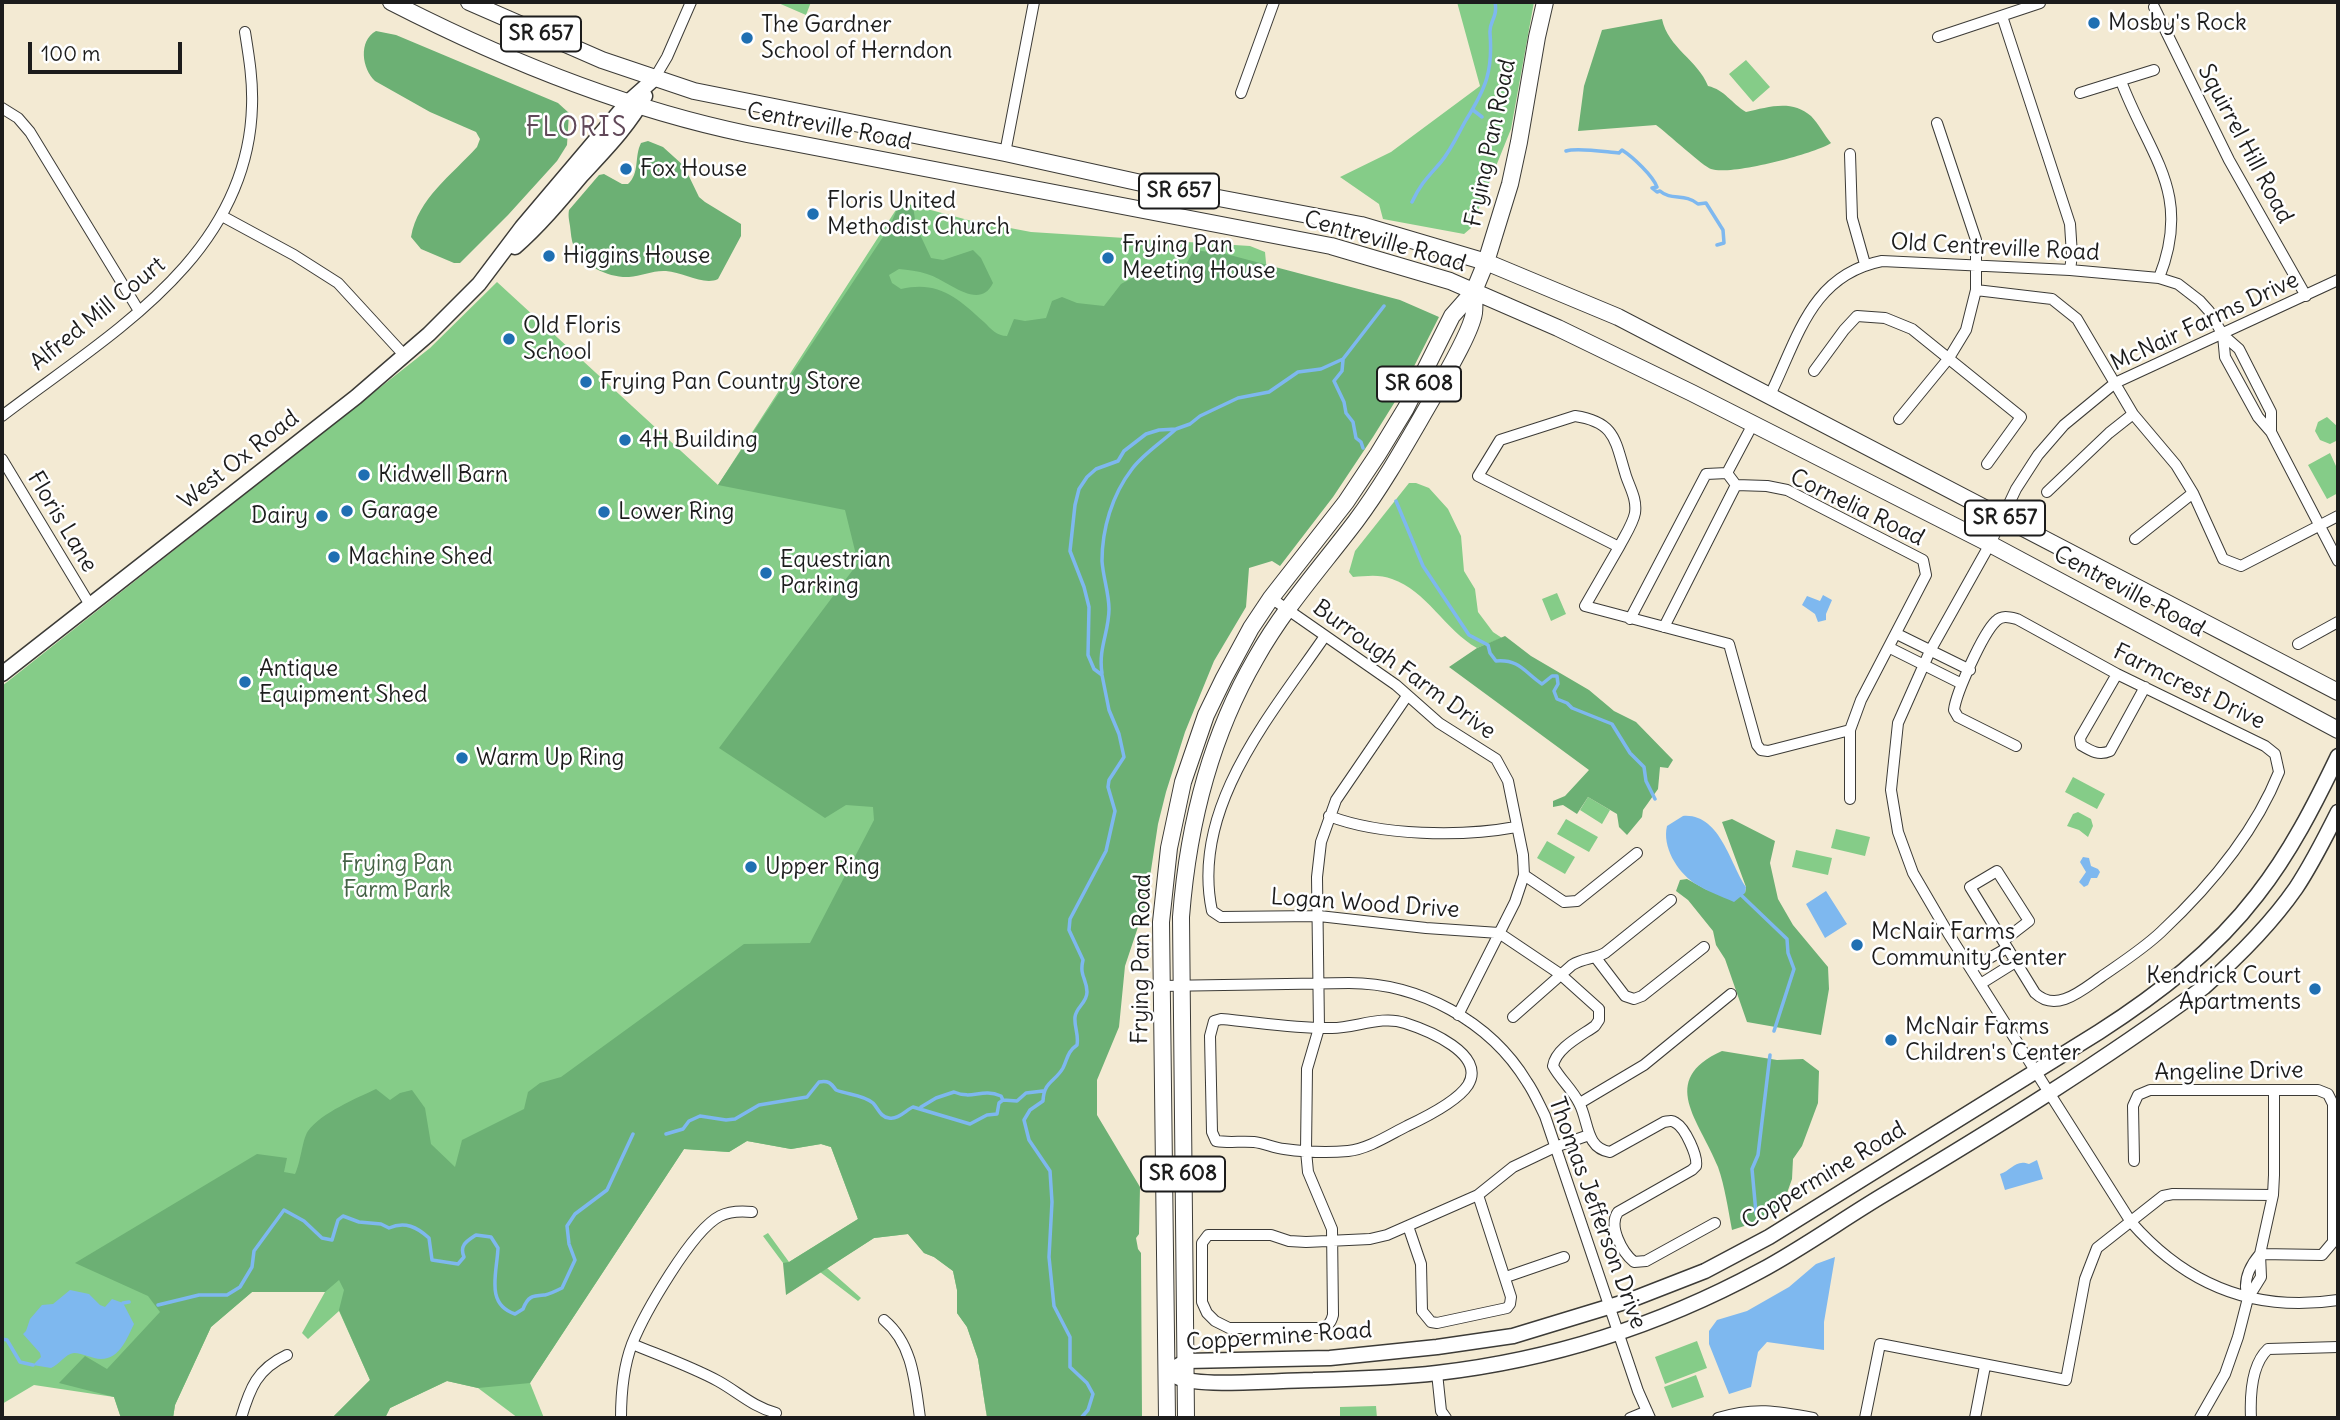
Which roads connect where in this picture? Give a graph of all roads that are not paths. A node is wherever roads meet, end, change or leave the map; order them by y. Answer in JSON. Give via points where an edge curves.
{"nodes":[{"id":1,"x":391,"y":2,"type":"edge"},
{"id":2,"x":469,"y":2,"type":"edge"},
{"id":3,"x":691,"y":2,"type":"edge"},
{"id":4,"x":1034,"y":2,"type":"edge"},
{"id":5,"x":1274,"y":2,"type":"edge"},
{"id":6,"x":1545,"y":2,"type":"edge"},
{"id":7,"x":2040,"y":4,"type":"dead end"},
{"id":8,"x":2154,"y":7,"type":"dead end"},
{"id":9,"x":2002,"y":16,"type":"junction"},
{"id":10,"x":245,"y":32,"type":"dead end"},
{"id":11,"x":1938,"y":37,"type":"dead end"},
{"id":12,"x":2154,"y":70,"type":"dead end"},
{"id":13,"x":654,"y":79,"type":"junction"},
{"id":14,"x":2121,"y":81,"type":"junction"},
{"id":15,"x":1241,"y":93,"type":"dead end"},
{"id":16,"x":2080,"y":93,"type":"dead end"},
{"id":17,"x":633,"y":105,"type":"junction"},
{"id":18,"x":2,"y":108,"type":"edge"},
{"id":19,"x":1937,"y":124,"type":"dead end"},
{"id":20,"x":1005,"y":153,"type":"junction"},
{"id":21,"x":1850,"y":154,"type":"dead end"},
{"id":22,"x":222,"y":216,"type":"junction"},
{"id":23,"x":1486,"y":262,"type":"junction"},
{"id":24,"x":1865,"y":264,"type":"junction"},
{"id":25,"x":1977,"y":266,"type":"junction"},
{"id":26,"x":2070,"y":270,"type":"junction"},
{"id":27,"x":2159,"y":278,"type":"junction"},
{"id":28,"x":2338,"y":280,"type":"edge"},
{"id":29,"x":1976,"y":290,"type":"junction"},
{"id":30,"x":1474,"y":291,"type":"junction"},
{"id":31,"x":2306,"y":296,"type":"junction"},
{"id":32,"x":139,"y":312,"type":"junction"},
{"id":33,"x":2223,"y":335,"type":"junction"},
{"id":34,"x":405,"y":356,"type":"junction"},
{"id":35,"x":1949,"y":358,"type":"junction"},
{"id":36,"x":1814,"y":371,"type":"dead end"},
{"id":37,"x":2115,"y":383,"type":"junction"},
{"id":38,"x":1770,"y":395,"type":"junction"},
{"id":39,"x":2133,"y":414,"type":"junction"},
{"id":40,"x":2,"y":416,"type":"edge"},
{"id":41,"x":1899,"y":419,"type":"dead end"},
{"id":42,"x":1754,"y":424,"type":"junction"},
{"id":43,"x":2272,"y":432,"type":"junction"},
{"id":44,"x":2,"y":459,"type":"edge"},
{"id":45,"x":1987,"y":464,"type":"dead end"},
{"id":46,"x":1727,"y":473,"type":"junction"},
{"id":47,"x":1736,"y":485,"type":"junction"},
{"id":48,"x":2047,"y":492,"type":"dead end"},
{"id":49,"x":2193,"y":493,"type":"junction"},
{"id":50,"x":2338,"y":516,"type":"edge"},
{"id":51,"x":2002,"y":517,"type":"junction"},
{"id":52,"x":2320,"y":525,"type":"junction"},
{"id":53,"x":2135,"y":539,"type":"dead end"},
{"id":54,"x":1990,"y":544,"type":"junction"},
{"id":55,"x":1619,"y":547,"type":"junction"},
{"id":56,"x":2338,"y":561,"type":"edge"},
{"id":57,"x":1271,"y":598,"type":"junction"},
{"id":58,"x":90,"y":605,"type":"junction"},
{"id":59,"x":1287,"y":610,"type":"junction"},
{"id":60,"x":1630,"y":619,"type":"junction"},
{"id":61,"x":2338,"y":622,"type":"edge"},
{"id":62,"x":1664,"y":627,"type":"junction"},
{"id":63,"x":1897,"y":634,"type":"junction"},
{"id":64,"x":1325,"y":636,"type":"junction"},
{"id":65,"x":2298,"y":644,"type":"dead end"},
{"id":66,"x":1890,"y":648,"type":"junction"},
{"id":67,"x":1930,"y":651,"type":"junction"},
{"id":68,"x":1923,"y":665,"type":"junction"},
{"id":69,"x":1969,"y":670,"type":"junction"},
{"id":70,"x":2,"y":674,"type":"edge"},
{"id":71,"x":2117,"y":674,"type":"junction"},
{"id":72,"x":1962,"y":684,"type":"junction"},
{"id":73,"x":2144,"y":687,"type":"junction"},
{"id":74,"x":2338,"y":692,"type":"edge"},
{"id":75,"x":1407,"y":696,"type":"junction"},
{"id":76,"x":1850,"y":730,"type":"junction"},
{"id":77,"x":2338,"y":730,"type":"edge"},
{"id":78,"x":2016,"y":746,"type":"dead end"},
{"id":79,"x":2338,"y":756,"type":"edge"},
{"id":80,"x":1850,"y":799,"type":"dead end"},
{"id":81,"x":2338,"y":812,"type":"edge"},
{"id":82,"x":1329,"y":816,"type":"junction"},
{"id":83,"x":1516,"y":827,"type":"junction"},
{"id":84,"x":1637,"y":853,"type":"dead end"},
{"id":85,"x":1524,"y":875,"type":"junction"},
{"id":86,"x":1671,"y":900,"type":"dead end"},
{"id":87,"x":1319,"y":916,"type":"junction"},
{"id":88,"x":1499,"y":933,"type":"junction"},
{"id":89,"x":2005,"y":944,"type":"junction"},
{"id":90,"x":1704,"y":947,"type":"dead end"},
{"id":91,"x":1596,"y":958,"type":"junction"},
{"id":92,"x":2014,"y":963,"type":"junction"},
{"id":93,"x":1972,"y":968,"type":"junction"},
{"id":94,"x":1560,"y":974,"type":"junction"},
{"id":95,"x":1982,"y":983,"type":"junction"},
{"id":96,"x":1320,"y":984,"type":"junction"},
{"id":97,"x":1161,"y":986,"type":"junction"},
{"id":98,"x":1181,"y":986,"type":"junction"},
{"id":99,"x":1731,"y":994,"type":"dead end"},
{"id":100,"x":1458,"y":1015,"type":"junction"},
{"id":101,"x":1513,"y":1017,"type":"dead end"},
{"id":102,"x":1319,"y":1028,"type":"junction"},
{"id":103,"x":2035,"y":1070,"type":"junction"},
{"id":104,"x":2274,"y":1091,"type":"junction"},
{"id":105,"x":2049,"y":1093,"type":"junction"},
{"id":106,"x":1580,"y":1103,"type":"junction"},
{"id":107,"x":1589,"y":1135,"type":"junction"},
{"id":108,"x":1555,"y":1147,"type":"junction"},
{"id":109,"x":1306,"y":1151,"type":"junction"},
{"id":110,"x":2134,"y":1161,"type":"dead end"},
{"id":111,"x":1478,"y":1195,"type":"junction"},
{"id":112,"x":2273,"y":1195,"type":"junction"},
{"id":113,"x":752,"y":1212,"type":"dead end"},
{"id":114,"x":2131,"y":1222,"type":"junction"},
{"id":115,"x":1715,"y":1223,"type":"dead end"},
{"id":116,"x":1408,"y":1226,"type":"junction"},
{"id":117,"x":1332,"y":1242,"type":"junction"},
{"id":118,"x":2260,"y":1254,"type":"junction"},
{"id":119,"x":1564,"y":1257,"type":"dead end"},
{"id":120,"x":1506,"y":1277,"type":"junction"},
{"id":121,"x":2248,"y":1298,"type":"junction"},
{"id":122,"x":2338,"y":1300,"type":"edge"},
{"id":123,"x":1609,"y":1307,"type":"junction"},
{"id":124,"x":884,"y":1320,"type":"dead end"},
{"id":125,"x":1619,"y":1333,"type":"junction"},
{"id":126,"x":632,"y":1344,"type":"junction"},
{"id":127,"x":2338,"y":1347,"type":"edge"},
{"id":128,"x":287,"y":1355,"type":"dead end"},
{"id":129,"x":1186,"y":1361,"type":"junction"},
{"id":130,"x":1985,"y":1366,"type":"junction"},
{"id":131,"x":1167,"y":1373,"type":"junction"},
{"id":132,"x":1437,"y":1373,"type":"junction"},
{"id":133,"x":1186,"y":1381,"type":"junction"},
{"id":134,"x":776,"y":1413,"type":"dead end"},
{"id":135,"x":1648,"y":1415,"type":"edge"},
{"id":136,"x":241,"y":1418,"type":"edge"},
{"id":137,"x":621,"y":1418,"type":"edge"},
{"id":138,"x":920,"y":1418,"type":"edge"},
{"id":139,"x":1167,"y":1418,"type":"edge"},
{"id":140,"x":1186,"y":1418,"type":"edge"},
{"id":141,"x":1446,"y":1418,"type":"edge"},
{"id":142,"x":1630,"y":1418,"type":"edge"},
{"id":143,"x":1718,"y":1418,"type":"edge"},
{"id":144,"x":1813,"y":1418,"type":"edge"},
{"id":145,"x":1865,"y":1418,"type":"edge"},
{"id":146,"x":1975,"y":1418,"type":"edge"},
{"id":147,"x":2200,"y":1418,"type":"edge"},
{"id":148,"x":2251,"y":1418,"type":"edge"}],
"edges":[{"from":1,"to":17,"type":"main road","name":"Centreville Road","number":"SR 657","via":[[548,73]]},
{"from":2,"to":13,"type":"main road","name":"Centreville Road","number":"SR 657"},
{"from":3,"to":13,"type":"street","name":"West Ox Road"},
{"from":4,"to":20,"type":"street"},
{"from":5,"to":15,"type":"street"},
{"from":6,"to":23,"type":"main road","name":"Frying Pan Road","number":"SR 608","via":[[1516,157]]},
{"from":7,"to":9,"type":"street"},
{"from":8,"to":31,"type":"street","name":"Squirrel Hill Road","via":[[2229,160]]},
{"from":9,"to":11,"type":"street"},
{"from":9,"to":26,"type":"street","via":[[2070,224]]},
{"from":10,"to":22,"type":"street","name":"Alfred Mill Court","via":[[252,86],[250,129],[239,178]]},
{"from":12,"to":14,"type":"street"},
{"from":13,"to":17,"type":"street","name":"West Ox Road"},
{"from":13,"to":20,"type":"main road","name":"Centreville Road","number":"SR 657","via":[[733,100]]},
{"from":14,"to":16,"type":"street"},
{"from":14,"to":27,"type":"street","via":[[2167,180],[2171,239]]},
{"from":17,"to":30,"type":"main road","name":"Centreville Road","number":"SR 657","via":[[747,134],[1331,246]]},
{"from":17,"to":34,"type":"street","name":"West Ox Road","via":[[522,227],[458,306]]},
{"from":18,"to":32,"type":"street","via":[[30,132]]},
{"from":19,"to":25,"type":"street","via":[[1976,240]]},
{"from":20,"to":23,"type":"main road","name":"Centreville Road","number":"SR 657","via":[[1361,225]]},
{"from":21,"to":24,"type":"street","via":[[1852,218]]},
{"from":22,"to":32,"type":"street","name":"Alfred Mill Court","via":[[191,261]]},
{"from":22,"to":34,"type":"street","via":[[338,283]]},
{"from":23,"to":30,"type":"main road","name":"Frying Pan Road","number":"SR 608"},
{"from":23,"to":38,"type":"main road","name":"Centreville Road","number":"SR 657","via":[[1618,317]]},
{"from":24,"to":25,"type":"street","name":"Old Centreville Road"},
{"from":24,"to":38,"type":"street","name":"Old Centreville Road","via":[[1835,282],[1813,303]]},
{"from":25,"to":26,"type":"street","name":"Old Centreville Road"},
{"from":25,"to":29,"type":"street"},
{"from":26,"to":27,"type":"street","name":"Old Centreville Road"},
{"from":27,"to":33,"type":"street","name":"Old Centreville Road","via":[[2178,284],[2200,301]]},
{"from":28,"to":31,"type":"street","name":"McNair Farms Drive"},
{"from":29,"to":35,"type":"street","via":[[1966,330]]},
{"from":29,"to":37,"type":"street","via":[[2052,299],[2077,318]]},
{"from":30,"to":42,"type":"main road","name":"Centreville Road","number":"SR 657"},
{"from":30,"to":57,"type":"main road","name":"Frying Pan Road","number":"SR 608","via":[[1452,316],[1378,454]]},
{"from":30,"to":59,"type":"main road","name":"Frying Pan Road","number":"SR 608","via":[[1474,315],[1451,367],[1392,468]]},
{"from":31,"to":33,"type":"street","name":"McNair Farms Drive"},
{"from":32,"to":40,"type":"street","name":"Alfred Mill Court"},
{"from":33,"to":37,"type":"street","name":"McNair Farms Drive"},
{"from":33,"to":43,"type":"street","via":[[2225,358]]},
{"from":33,"to":43,"type":"street","via":[[2239,349],[2271,412]]},
{"from":34,"to":58,"type":"street","name":"West Ox Road"},
{"from":35,"to":36,"type":"street","via":[[1912,328],[1885,318],[1857,316]]},
{"from":35,"to":41,"type":"street"},
{"from":35,"to":45,"type":"street","via":[[2021,417]]},
{"from":37,"to":39,"type":"street"},
{"from":37,"to":51,"type":"street","name":"McNair Farms Drive","via":[[2064,425],[2038,455]]},
{"from":38,"to":51,"type":"main road","name":"Centreville Road","number":"SR 657"},
{"from":39,"to":48,"type":"street"},
{"from":39,"to":49,"type":"street"},
{"from":42,"to":46,"type":"street"},
{"from":42,"to":54,"type":"main road","name":"Centreville Road","number":"SR 657"},
{"from":43,"to":52,"type":"street"},
{"from":44,"to":58,"type":"street","name":"Floris Lane"},
{"from":46,"to":47,"type":"street"},
{"from":46,"to":60,"type":"street","via":[[1706,474]]},
{"from":47,"to":62,"type":"street"},
{"from":47,"to":63,"type":"street","name":"Cornelia Road","via":[[1787,490],[1923,560],[1926,575]]},
{"from":49,"to":52,"type":"street","via":[[2223,559],[2241,566]]},
{"from":49,"to":53,"type":"street"},
{"from":50,"to":52,"type":"street"},
{"from":51,"to":54,"type":"street","name":"McNair Farms Drive"},
{"from":51,"to":74,"type":"main road","name":"Centreville Road","number":"SR 657"},
{"from":52,"to":56,"type":"street"},
{"from":54,"to":67,"type":"street","name":"McNair Farms Drive"},
{"from":54,"to":77,"type":"main road","name":"Centreville Road","number":"SR 657"},
{"from":55,"to":55,"type":"street","via":[[1635,515],[1635,501],[1617,443],[1603,425],[1575,416],[1500,440],[1478,476]]},
{"from":55,"to":60,"type":"street","via":[[1585,606]]},
{"from":57,"to":59,"type":"street","name":"Burrough Farm Drive"},
{"from":57,"to":97,"type":"main road","name":"Frying Pan Road","number":"SR 608","via":[[1206,715],[1183,782],[1165,874]]},
{"from":58,"to":70,"type":"street","name":"West Ox Road"},
{"from":59,"to":64,"type":"street","name":"Burrough Farm Drive"},
{"from":59,"to":98,"type":"main road","name":"Frying Pan Road","number":"SR 608","via":[[1237,694],[1200,794],[1183,890]]},
{"from":60,"to":62,"type":"street"},
{"from":61,"to":65,"type":"street"},
{"from":62,"to":76,"type":"street","via":[[1729,643],[1761,750]]},
{"from":63,"to":66,"type":"street","name":"Cornelia Road"},
{"from":63,"to":67,"type":"street"},
{"from":64,"to":75,"type":"street","name":"Burrough Farm Drive"},
{"from":64,"to":87,"type":"street","name":"Logan Wood Drive","via":[[1237,768],[1214,831],[1210,860],[1212,911],[1221,917]]},
{"from":66,"to":68,"type":"street"},
{"from":66,"to":76,"type":"street","name":"Cornelia Road"},
{"from":67,"to":68,"type":"street","name":"McNair Farms Drive"},
{"from":67,"to":69,"type":"street"},
{"from":68,"to":72,"type":"street"},
{"from":68,"to":93,"type":"street","name":"McNair Farms Drive","via":[[1898,723],[1893,812],[1913,873]]},
{"from":69,"to":71,"type":"street","name":"Farmcrest Drive","via":[[1997,619],[2007,616]]},
{"from":69,"to":72,"type":"street","name":"Farmcrest Drive"},
{"from":71,"to":73,"type":"street","name":"Farmcrest Drive"},
{"from":71,"to":73,"type":"street","via":[[2081,738],[2081,745],[2092,751],[2110,751]]},
{"from":72,"to":78,"type":"street","name":"Farmcrest Drive","via":[[1954,710],[1958,717]]},
{"from":73,"to":92,"type":"street","name":"Farmcrest Drive","via":[[2275,754],[2276,780],[2250,825],[2199,893],[2160,934],[2123,962],[2081,991],[2055,1002],[2043,1001]]},
{"from":75,"to":82,"type":"street"},
{"from":75,"to":83,"type":"street","name":"Burrough Farm Drive","via":[[1496,760],[1508,781]]},
{"from":76,"to":80,"type":"street","name":"Cornelia Road"},
{"from":79,"to":103,"type":"street","name":"Coppermine Road","via":[[2278,866],[2217,941],[2145,1002]]},
{"from":81,"to":105,"type":"street","name":"Coppermine Road","via":[[2280,910],[2222,971]]},
{"from":82,"to":83,"type":"street","via":[[1357,825],[1420,832],[1485,833]]},
{"from":82,"to":87,"type":"street","via":[[1317,877]]},
{"from":83,"to":85,"type":"street","name":"Burrough Farm Drive"},
{"from":84,"to":85,"type":"street","via":[[1571,903]]},
{"from":85,"to":88,"type":"street","name":"Burrough Farm Drive"},
{"from":86,"to":91,"type":"street"},
{"from":87,"to":88,"type":"street","name":"Logan Wood Drive"},
{"from":87,"to":96,"type":"street"},
{"from":88,"to":94,"type":"street","name":"Logan Wood Drive"},
{"from":88,"to":100,"type":"street","name":"Burrough Farm Drive"},
{"from":89,"to":89,"type":"street","name":"Farmcrest Drive","via":[[1970,887],[1997,871],[2029,921]]},
{"from":89,"to":92,"type":"street","name":"Farmcrest Drive"},
{"from":89,"to":93,"type":"street","name":"Farmcrest Drive"},
{"from":90,"to":91,"type":"street","via":[[1634,999],[1625,996]]},
{"from":91,"to":94,"type":"street","via":[[1581,959]]},
{"from":92,"to":95,"type":"street"},
{"from":93,"to":95,"type":"street","name":"McNair Farms Drive"},
{"from":94,"to":101,"type":"street"},
{"from":94,"to":106,"type":"street","name":"Logan Wood Drive","via":[[1600,1013],[1595,1026],[1554,1058],[1555,1070]]},
{"from":95,"to":103,"type":"street","name":"McNair Farms Drive"},
{"from":96,"to":98,"type":"street","name":"Thomas Jefferson Drive"},
{"from":96,"to":100,"type":"street","name":"Thomas Jefferson Drive","via":[[1394,988]]},
{"from":96,"to":102,"type":"street"},
{"from":97,"to":98,"type":"street","name":"Thomas Jefferson Drive"},
{"from":97,"to":131,"type":"main road","name":"Frying Pan Road","number":"SR 608"},
{"from":98,"to":129,"type":"main road","name":"Frying Pan Road","number":"SR 608"},
{"from":99,"to":106,"type":"street","via":[[1644,1065]]},
{"from":100,"to":108,"type":"street","name":"Thomas Jefferson Drive","via":[[1491,1039],[1517,1067],[1545,1115]]},
{"from":102,"to":109,"type":"street","via":[[1307,1069]]},
{"from":102,"to":109,"type":"street","via":[[1221,1019],[1211,1028],[1212,1132],[1216,1141]]},
{"from":102,"to":109,"type":"street","via":[[1403,1022],[1452,1046],[1468,1060],[1472,1075],[1465,1089],[1446,1105],[1370,1144],[1350,1151]]},
{"from":103,"to":105,"type":"street","name":"McNair Farms Drive"},
{"from":103,"to":123,"type":"street","name":"Coppermine Road","via":[[1769,1237],[1704,1271]]},
{"from":104,"to":110,"type":"street","name":"Angeline Drive","via":[[2150,1090],[2138,1094],[2133,1106]]},
{"from":104,"to":112,"type":"street"},
{"from":104,"to":118,"type":"street","name":"Angeline Drive","via":[[2318,1090],[2328,1094],[2333,1104],[2333,1242],[2322,1255]]},
{"from":105,"to":114,"type":"street","name":"McNair Farms Drive"},
{"from":105,"to":125,"type":"street","name":"Coppermine Road","via":[[1760,1271]]},
{"from":106,"to":107,"type":"street","name":"Logan Wood Drive"},
{"from":107,"to":108,"type":"street"},
{"from":107,"to":115,"type":"street","via":[[1598,1148],[1610,1152],[1672,1121],[1697,1157],[1692,1170],[1614,1217],[1622,1246],[1634,1262],[1646,1261]]},
{"from":108,"to":111,"type":"street","via":[[1513,1167]]},
{"from":108,"to":123,"type":"street","name":"Thomas Jefferson Drive"},
{"from":109,"to":117,"type":"street","via":[[1308,1172],[1330,1220]]},
{"from":111,"to":116,"type":"street"},
{"from":111,"to":120,"type":"street"},
{"from":112,"to":114,"type":"street","via":[[2173,1194],[2155,1201]]},
{"from":112,"to":118,"type":"street"},
{"from":113,"to":126,"type":"street","via":[[720,1216],[696,1238]]},
{"from":114,"to":121,"type":"street","name":"McNair Farms Drive","via":[[2175,1264]]},
{"from":114,"to":130,"type":"street","via":[[2097,1248],[2085,1279],[2066,1380]]},
{"from":116,"to":117,"type":"street","via":[[1370,1240]]},
{"from":116,"to":120,"type":"street","via":[[1421,1265],[1422,1311],[1431,1322],[1507,1308],[1511,1297]]},
{"from":117,"to":117,"type":"street","via":[[1289,1241],[1271,1235],[1208,1235],[1201,1251],[1202,1302],[1207,1313],[1229,1328],[1327,1326],[1333,1315]]},
{"from":118,"to":121,"type":"street","via":[[2245,1283]]},
{"from":119,"to":120,"type":"street"},
{"from":121,"to":122,"type":"street","name":"McNair Farms Drive","via":[[2281,1303]]},
{"from":121,"to":147,"type":"street","via":[[2230,1362]]},
{"from":123,"to":125,"type":"street","name":"Thomas Jefferson Drive"},
{"from":123,"to":129,"type":"street","name":"Coppermine Road","via":[[1513,1336],[1437,1347],[1330,1357]]},
{"from":124,"to":138,"type":"street","via":[[899,1334],[908,1352]]},
{"from":125,"to":132,"type":"street","name":"Coppermine Road","via":[[1524,1359]]},
{"from":125,"to":135,"type":"street","name":"Thomas Jefferson Drive"},
{"from":126,"to":134,"type":"street","via":[[682,1363],[755,1406]]},
{"from":126,"to":137,"type":"street","via":[[621,1390]]},
{"from":127,"to":148,"type":"street","via":[[2268,1349],[2254,1379]]},
{"from":128,"to":136,"type":"street","via":[[259,1376]]},
{"from":129,"to":131,"type":"street","name":"Coppermine Road"},
{"from":129,"to":133,"type":"main road","name":"Frying Pan Road","number":"SR 608"},
{"from":130,"to":145,"type":"street","via":[[1880,1344]]},
{"from":130,"to":146,"type":"street"},
{"from":131,"to":133,"type":"street","name":"Coppermine Road"},
{"from":131,"to":139,"type":"main road","name":"Frying Pan Road","number":"SR 608"},
{"from":132,"to":133,"type":"street","name":"Coppermine Road"},
{"from":132,"to":141,"type":"street","via":[[1441,1411]]},
{"from":133,"to":140,"type":"main road","name":"Frying Pan Road","number":"SR 608"},
{"from":135,"to":142,"type":"street"},
{"from":143,"to":144,"type":"street","via":[[1767,1410]]}]}
